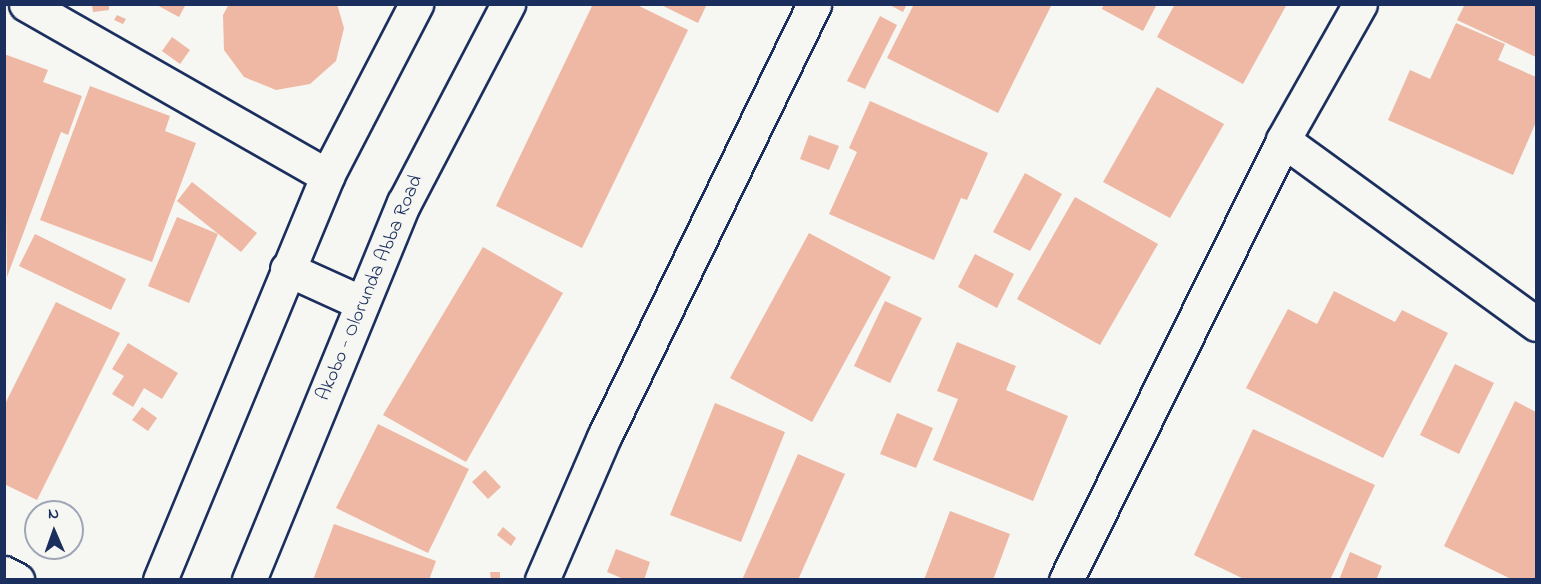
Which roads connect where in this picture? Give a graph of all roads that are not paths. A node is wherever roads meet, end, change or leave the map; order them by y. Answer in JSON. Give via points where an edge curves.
{"nodes":[{"id":1,"x":26,"y":4,"type":"edge"},
{"id":2,"x":416,"y":4,"type":"edge"},
{"id":3,"x":508,"y":4,"type":"edge"},
{"id":4,"x":814,"y":4,"type":"edge"},
{"id":5,"x":1360,"y":4,"type":"edge"},
{"id":6,"x":1283,"y":140,"type":"junction"},
{"id":7,"x":327,"y":176,"type":"junction"},
{"id":8,"x":287,"y":269,"type":"junction"},
{"id":9,"x":362,"y":303,"type":"junction"},
{"id":10,"x":1536,"y":324,"type":"edge"},
{"id":11,"x":4,"y":573,"type":"edge"},
{"id":12,"x":17,"y":579,"type":"edge"},
{"id":13,"x":160,"y":579,"type":"edge"},
{"id":14,"x":249,"y":579,"type":"edge"},
{"id":15,"x":542,"y":579,"type":"edge"},
{"id":16,"x":1066,"y":579,"type":"edge"}],
"edges":[{"from":1,"to":7,"type":"street"},
{"from":2,"to":7,"type":"street"},
{"from":3,"to":9,"type":"street","name":"Akobo - Olorunda Abba Road","via":[[404,202]]},
{"from":4,"to":15,"type":"street","via":[[604,437]]},
{"from":5,"to":6,"type":"street"},
{"from":6,"to":10,"type":"street"},
{"from":6,"to":16,"type":"street"},
{"from":7,"to":8,"type":"street"},
{"from":8,"to":9,"type":"street"},
{"from":8,"to":13,"type":"street"},
{"from":9,"to":14,"type":"street","name":"Akobo - Olorunda Abba Road"},
{"from":11,"to":12,"type":"street"}]}
